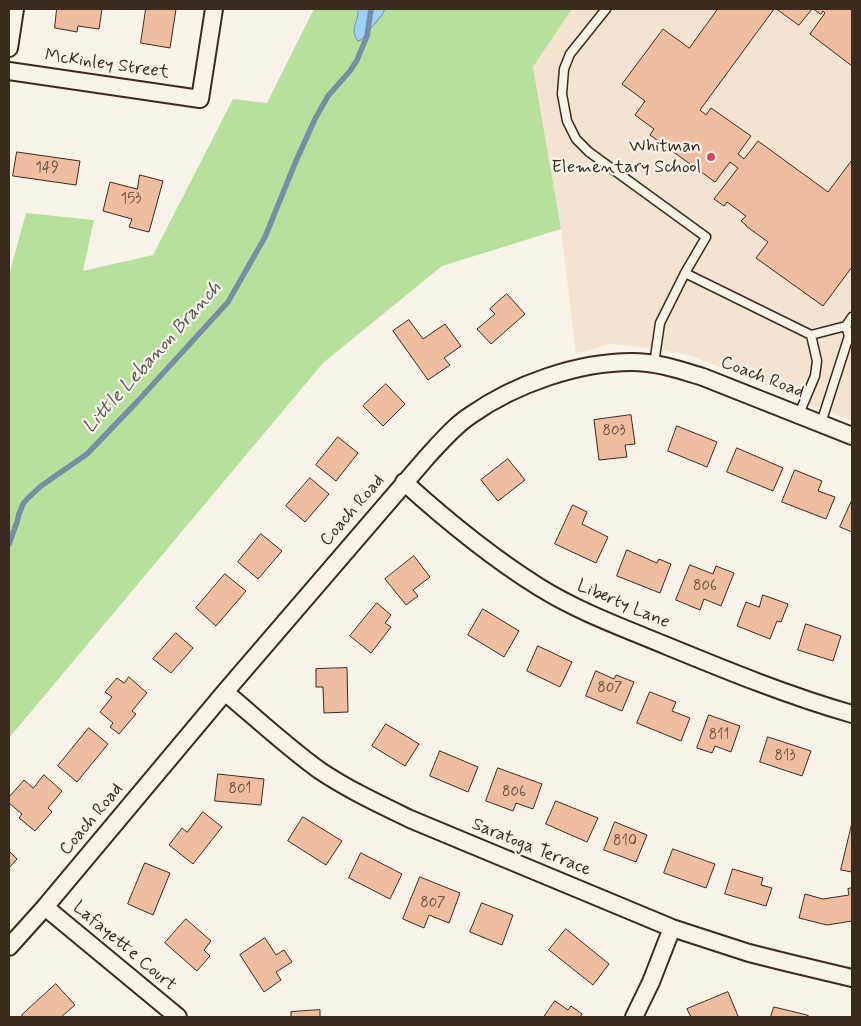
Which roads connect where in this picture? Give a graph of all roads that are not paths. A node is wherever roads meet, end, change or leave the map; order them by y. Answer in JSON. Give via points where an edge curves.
{"nodes":[{"id":1,"x":14,"y":9,"type":"edge"},
{"id":2,"x":214,"y":9,"type":"edge"},
{"id":3,"x":606,"y":9,"type":"edge"},
{"id":4,"x":9,"y":48,"type":"edge"},
{"id":5,"x":9,"y":71,"type":"edge"},
{"id":6,"x":685,"y":273,"type":"junction"},
{"id":7,"x":852,"y":318,"type":"edge"},
{"id":8,"x":846,"y":326,"type":"junction"},
{"id":9,"x":810,"y":335,"type":"junction"},
{"id":10,"x":654,"y":364,"type":"junction"},
{"id":11,"x":799,"y":414,"type":"junction"},
{"id":12,"x":821,"y":423,"type":"junction"},
{"id":13,"x":852,"y":436,"type":"edge"},
{"id":14,"x":404,"y":482,"type":"junction"},
{"id":15,"x":225,"y":692,"type":"junction"},
{"id":16,"x":852,"y":714,"type":"edge"},
{"id":17,"x":45,"y":907,"type":"junction"},
{"id":18,"x":672,"y":928,"type":"junction"},
{"id":19,"x":9,"y":947,"type":"edge"},
{"id":20,"x":852,"y":978,"type":"edge"},
{"id":21,"x":178,"y":1017,"type":"edge"},
{"id":22,"x":634,"y":1017,"type":"edge"}],
"edges":[{"from":1,"to":4,"type":"street"},
{"from":2,"to":5,"type":"street","name":"McKinley Street","via":[[200,99]]},
{"from":3,"to":6,"type":"lane","via":[[570,54],[564,69],[562,94],[567,121],[576,139],[589,152],[706,236]]},
{"from":6,"to":9,"type":"lane"},
{"from":6,"to":10,"type":"lane","via":[[660,323]]},
{"from":7,"to":8,"type":"lane"},
{"from":8,"to":9,"type":"lane"},
{"from":8,"to":12,"type":"lane","via":[[849,336]]},
{"from":9,"to":11,"type":"lane","via":[[817,361],[815,376]]},
{"from":10,"to":11,"type":"street","name":"Coach Road","via":[[703,377]]},
{"from":10,"to":14,"type":"street","name":"Coach Road","via":[[606,364],[531,382],[469,416]]},
{"from":11,"to":12,"type":"street","name":"Coach Road"},
{"from":12,"to":13,"type":"street","name":"Coach Road"},
{"from":14,"to":15,"type":"street","name":"Coach Road"},
{"from":14,"to":16,"type":"street","name":"Liberty Lane","via":[[511,569],[565,602],[761,684]]},
{"from":15,"to":17,"type":"street","name":"Coach Road"},
{"from":15,"to":18,"type":"street","name":"Saratoga Terrace","via":[[320,770],[387,808]]},
{"from":17,"to":19,"type":"street","name":"Coach Road"},
{"from":17,"to":21,"type":"street","name":"Lafayette Court"},
{"from":18,"to":20,"type":"street","name":"Saratoga Terrace","via":[[757,955]]},
{"from":18,"to":22,"type":"street"}]}
